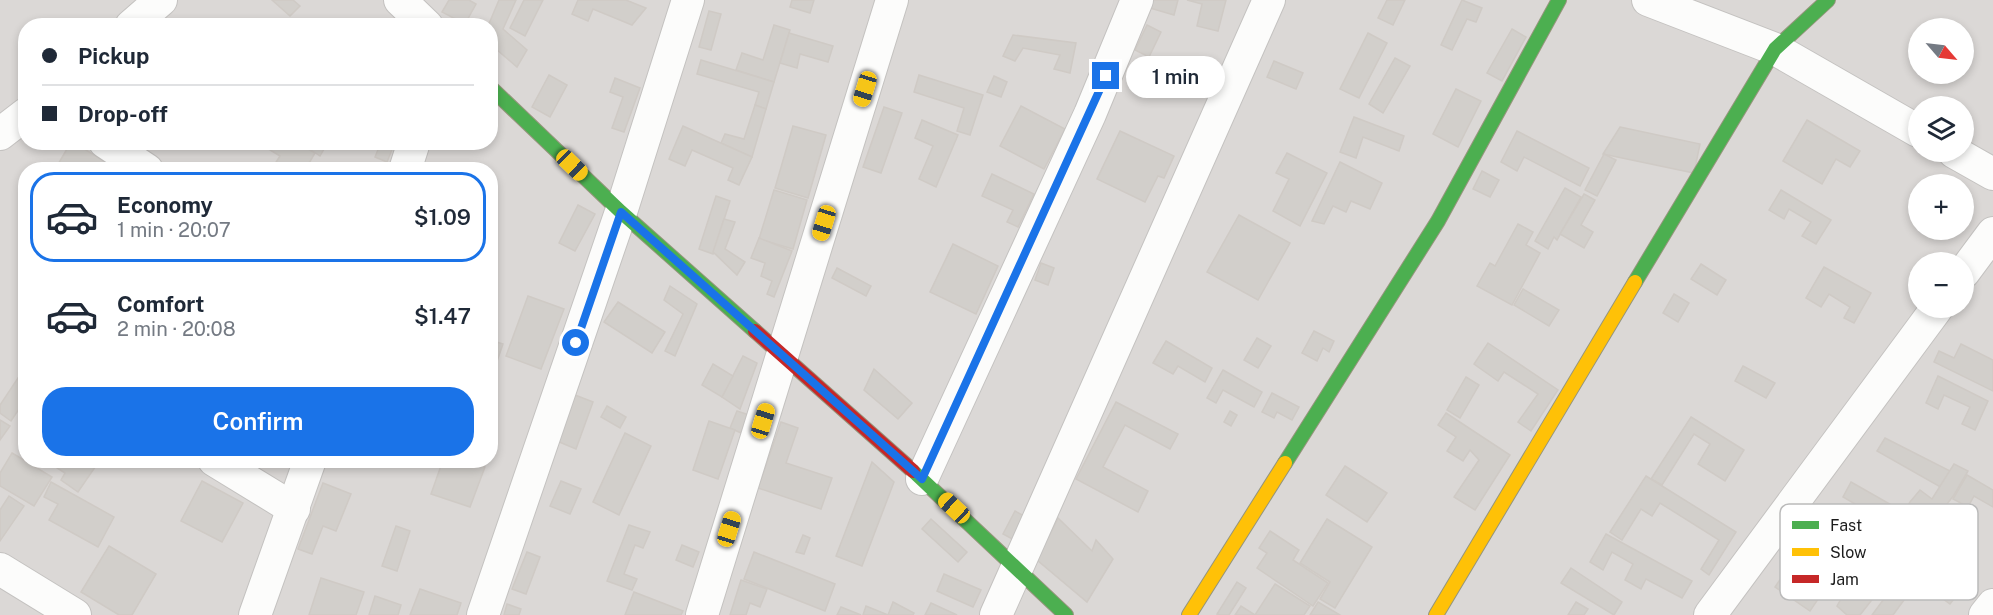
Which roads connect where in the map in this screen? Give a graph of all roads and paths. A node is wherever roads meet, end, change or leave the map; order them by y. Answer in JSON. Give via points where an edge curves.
{"nodes":[{"id":1,"x":161,"y":0,"type":"edge"},
{"id":2,"x":400,"y":0,"type":"edge"},
{"id":3,"x":688,"y":0,"type":"edge"},
{"id":4,"x":892,"y":0,"type":"edge"},
{"id":5,"x":1137,"y":0,"type":"edge"},
{"id":6,"x":1269,"y":0,"type":"edge"},
{"id":7,"x":1559,"y":0,"type":"edge"},
{"id":8,"x":1648,"y":0,"type":"edge"},
{"id":9,"x":1828,"y":0,"type":"edge"},
{"id":10,"x":140,"y":18,"type":"edge"},
{"id":11,"x":419,"y":18,"type":"edge"},
{"id":12,"x":1775,"y":50,"type":"junction"},
{"id":13,"x":498,"y":95,"type":"edge"},
{"id":14,"x":18,"y":120,"type":"edge"},
{"id":15,"x":1908,"y":125,"type":"edge"},
{"id":16,"x":0,"y":134,"type":"edge"},
{"id":17,"x":117,"y":150,"type":"edge"},
{"id":18,"x":135,"y":162,"type":"edge"},
{"id":19,"x":1972,"y":162,"type":"edge"},
{"id":20,"x":1993,"y":174,"type":"edge"},
{"id":21,"x":621,"y":212,"type":"junction"},
{"id":22,"x":1993,"y":232,"type":"edge"},
{"id":23,"x":1974,"y":258,"type":"edge"},
{"id":24,"x":1930,"y":318,"type":"edge"},
{"id":25,"x":783,"y":357,"type":"junction"},
{"id":26,"x":227,"y":468,"type":"edge"},
{"id":27,"x":307,"y":468,"type":"edge"},
{"id":28,"x":922,"y":479,"type":"junction"},
{"id":29,"x":1792,"y":504,"type":"edge"},
{"id":30,"x":294,"y":509,"type":"junction"},
{"id":31,"x":1780,"y":520,"type":"edge"},
{"id":32,"x":1017,"y":567,"type":"junction"},
{"id":33,"x":0,"y":569,"type":"edge"},
{"id":34,"x":1993,"y":605,"type":"edge"},
{"id":35,"x":75,"y":615,"type":"edge"},
{"id":36,"x":255,"y":615,"type":"edge"},
{"id":37,"x":483,"y":615,"type":"edge"},
{"id":38,"x":702,"y":615,"type":"edge"},
{"id":39,"x":996,"y":615,"type":"edge"},
{"id":40,"x":1065,"y":615,"type":"edge"},
{"id":41,"x":1189,"y":615,"type":"edge"},
{"id":42,"x":1436,"y":615,"type":"edge"},
{"id":43,"x":1710,"y":615,"type":"edge"},
{"id":44,"x":1985,"y":615,"type":"edge"}],
"edges":[{"from":1,"to":10,"type":"street"},
{"from":2,"to":11,"type":"street"},
{"from":3,"to":21,"type":"street"},
{"from":4,"to":25,"type":"street"},
{"from":5,"to":28,"type":"street","via":[[1090,114]]},
{"from":6,"to":32,"type":"street"},
{"from":7,"to":41,"type":"street","via":[[1438,221]]},
{"from":8,"to":12,"type":"street"},
{"from":9,"to":12,"type":"street"},
{"from":12,"to":15,"type":"street"},
{"from":12,"to":42,"type":"street"},
{"from":13,"to":21,"type":"street"},
{"from":14,"to":16,"type":"street"},
{"from":17,"to":18,"type":"street"},
{"from":19,"to":20,"type":"street"},
{"from":21,"to":25,"type":"street"},
{"from":21,"to":37,"type":"street"},
{"from":22,"to":23,"type":"street"},
{"from":24,"to":29,"type":"street"},
{"from":25,"to":28,"type":"street"},
{"from":25,"to":38,"type":"street"},
{"from":26,"to":30,"type":"street"},
{"from":27,"to":30,"type":"street"},
{"from":28,"to":32,"type":"street"},
{"from":30,"to":36,"type":"street"},
{"from":31,"to":43,"type":"street"},
{"from":32,"to":39,"type":"street"},
{"from":32,"to":40,"type":"street"},
{"from":33,"to":35,"type":"street"},
{"from":34,"to":44,"type":"street"}]}
